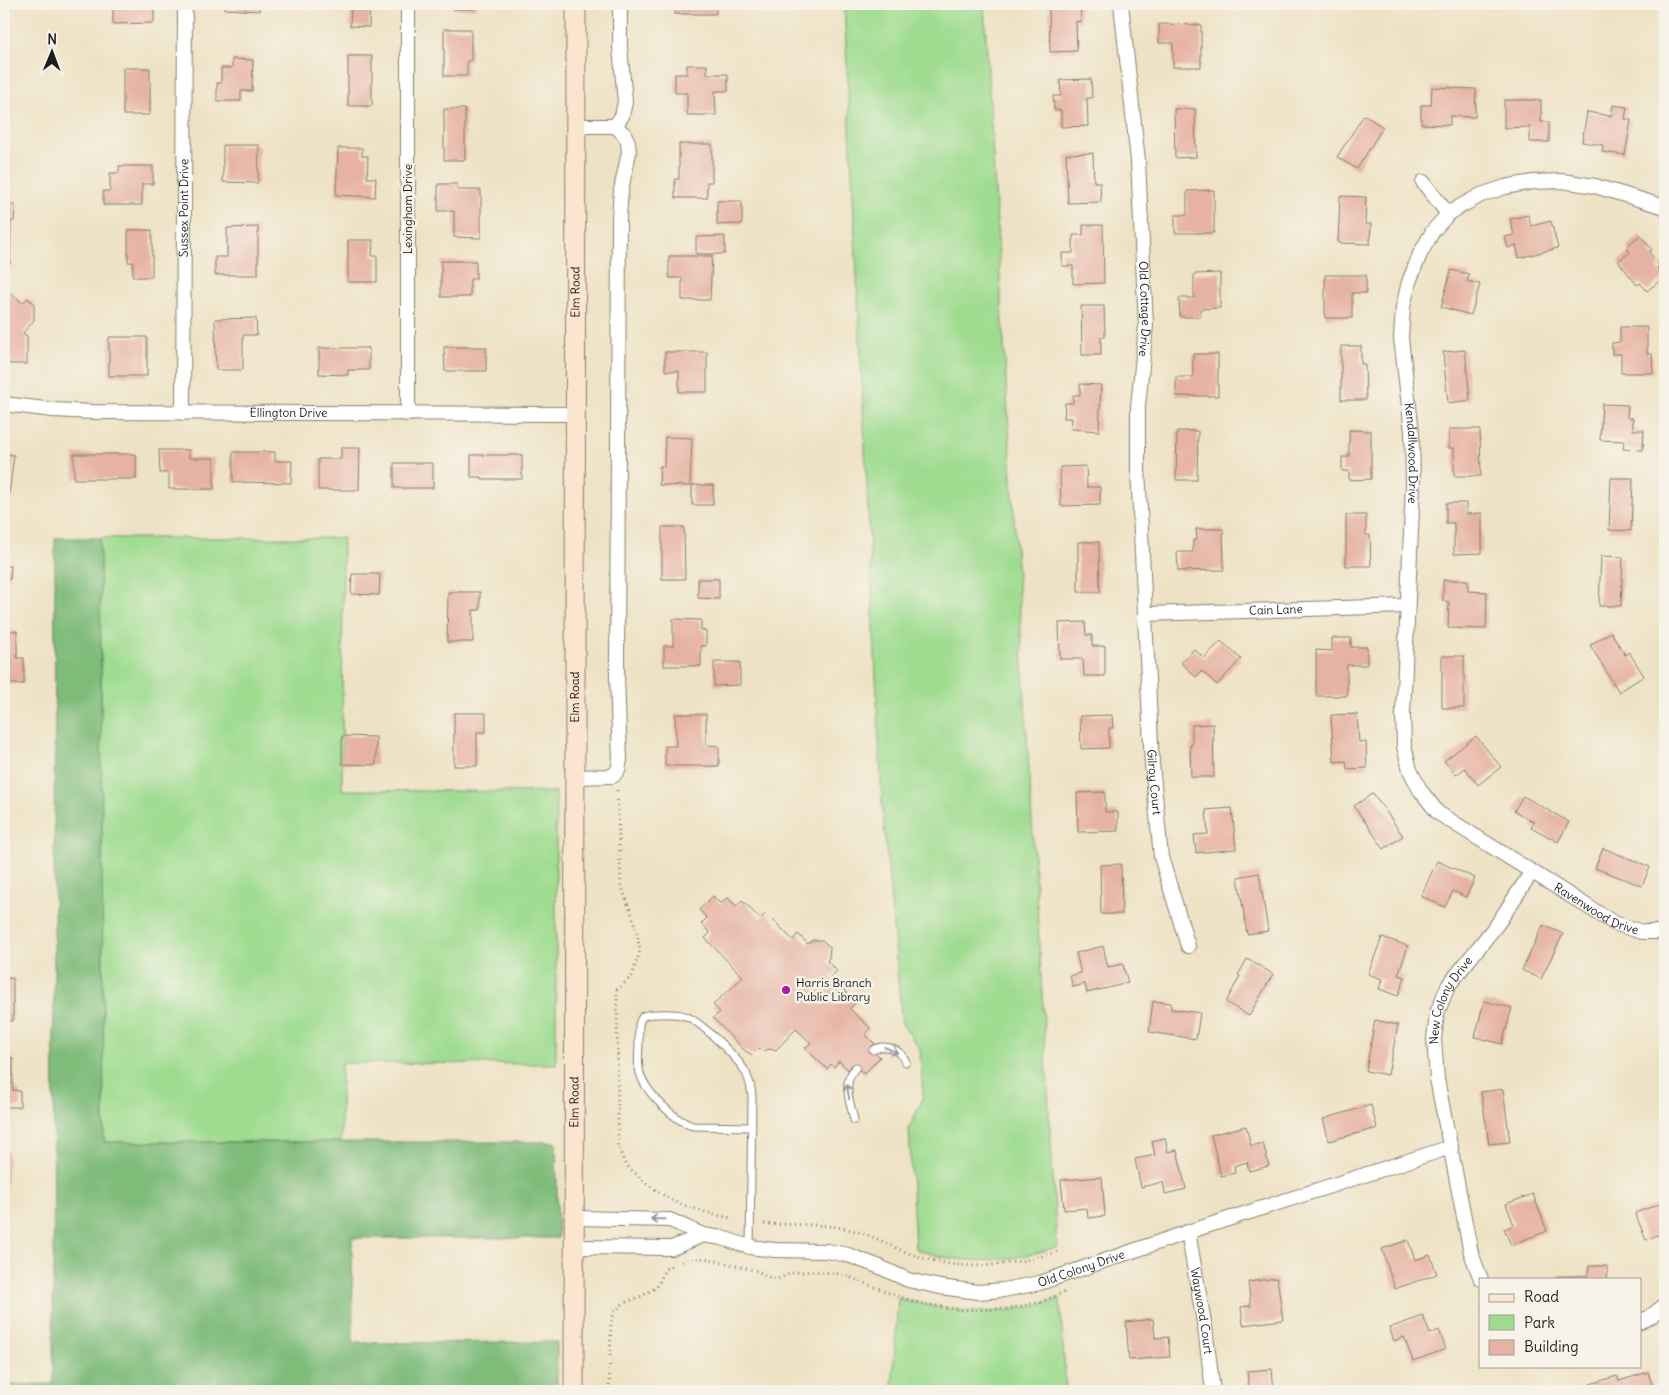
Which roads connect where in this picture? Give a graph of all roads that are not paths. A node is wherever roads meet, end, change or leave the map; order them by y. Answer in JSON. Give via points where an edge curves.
{"nodes":[{"id":1,"x":185,"y":4,"type":"edge"},
{"id":2,"x":408,"y":4,"type":"edge"},
{"id":3,"x":576,"y":4,"type":"edge"},
{"id":4,"x":620,"y":4,"type":"edge"},
{"id":5,"x":1121,"y":4,"type":"edge"},
{"id":6,"x":576,"y":126,"type":"junction"},
{"id":7,"x":615,"y":126,"type":"junction"},
{"id":8,"x":1423,"y":182,"type":"dead end"},
{"id":9,"x":1665,"y":207,"type":"edge"},
{"id":10,"x":1448,"y":214,"type":"junction"},
{"id":11,"x":4,"y":404,"type":"edge"},
{"id":12,"x":183,"y":413,"type":"junction"},
{"id":13,"x":408,"y":414,"type":"junction"},
{"id":14,"x":575,"y":414,"type":"junction"},
{"id":15,"x":1407,"y":606,"type":"junction"},
{"id":16,"x":1145,"y":614,"type":"junction"},
{"id":17,"x":574,"y":777,"type":"junction"},
{"id":18,"x":1531,"y":873,"type":"junction"},
{"id":19,"x":1665,"y":932,"type":"edge"},
{"id":20,"x":1188,"y":946,"type":"dead end"},
{"id":21,"x":873,"y":1050,"type":"dead end"},
{"id":22,"x":906,"y":1062,"type":"dead end"},
{"id":23,"x":856,"y":1067,"type":"dead end"},
{"id":24,"x":854,"y":1120,"type":"dead end"},
{"id":25,"x":752,"y":1128,"type":"junction"},
{"id":26,"x":1451,"y":1148,"type":"junction"},
{"id":27,"x":575,"y":1218,"type":"junction"},
{"id":28,"x":1188,"y":1232,"type":"junction"},
{"id":29,"x":703,"y":1235,"type":"junction"},
{"id":30,"x":575,"y":1246,"type":"junction"},
{"id":31,"x":750,"y":1246,"type":"junction"},
{"id":32,"x":1481,"y":1278,"type":"edge"},
{"id":33,"x":1665,"y":1305,"type":"edge"},
{"id":34,"x":1642,"y":1321,"type":"edge"},
{"id":35,"x":574,"y":1391,"type":"edge"},
{"id":36,"x":1213,"y":1391,"type":"edge"}],
"edges":[{"from":1,"to":12,"type":"street","name":"Sussex Point Drive"},
{"from":2,"to":13,"type":"street","name":"Lexingham Drive"},
{"from":3,"to":6,"type":"street","name":"Elm Road"},
{"from":4,"to":7,"type":"street","via":[[625,102],[622,116]]},
{"from":5,"to":16,"type":"street","name":"Old Cottage Drive","via":[[1138,161],[1146,325],[1138,406]]},
{"from":6,"to":7,"type":"street"},
{"from":6,"to":14,"type":"street","name":"Elm Road"},
{"from":7,"to":17,"type":"street","via":[[624,134],[629,152],[619,218],[617,676],[620,760],[613,776]]},
{"from":8,"to":10,"type":"street"},
{"from":9,"to":10,"type":"street","name":"Kendallwood Drive","via":[[1595,186],[1562,181],[1505,187],[1481,195]]},
{"from":10,"to":15,"type":"street","name":"Kendallwood Drive","via":[[1433,231],[1420,254],[1403,307],[1401,338],[1412,432],[1413,484]]},
{"from":11,"to":12,"type":"street","name":"Ellington Drive","via":[[61,410]]},
{"from":12,"to":13,"type":"street","name":"Ellington Drive"},
{"from":13,"to":14,"type":"street","name":"Ellington Drive"},
{"from":14,"to":17,"type":"street","name":"Elm Road"},
{"from":15,"to":16,"type":"street","name":"Cain Lane"},
{"from":15,"to":18,"type":"street","name":"Kendallwood Drive","via":[[1402,714],[1404,746],[1410,770],[1420,790],[1438,813]]},
{"from":16,"to":20,"type":"street","name":"Gilroy Court","via":[[1152,764],[1161,857]]},
{"from":17,"to":27,"type":"street","name":"Elm Road"},
{"from":18,"to":19,"type":"street","name":"Ravenwood Drive","via":[[1614,924],[1642,932]]},
{"from":18,"to":26,"type":"street","name":"New Colony Drive","via":[[1498,923],[1448,986],[1437,1012],[1434,1039],[1437,1079]]},
{"from":21,"to":22,"type":"lane","one_way":true,"via":[[889,1047]]},
{"from":24,"to":23,"type":"lane","one_way":true,"via":[[847,1084]]},
{"from":25,"to":25,"type":"lane","via":[[752,1089],[740,1063],[690,1018],[643,1016],[639,1023],[639,1067],[642,1080],[651,1093],[685,1124]]},
{"from":25,"to":31,"type":"lane"},
{"from":26,"to":28,"type":"street","name":"Old Colony Drive"},
{"from":26,"to":32,"type":"street","name":"New Colony Drive","via":[[1471,1253]]},
{"from":29,"to":27,"type":"street","name":"Old Colony Drive","one_way":true,"via":[[670,1220]]},
{"from":27,"to":30,"type":"street","name":"Elm Road"},
{"from":28,"to":31,"type":"street","name":"Old Colony Drive","via":[[1040,1283],[978,1292],[908,1280],[848,1255]]},
{"from":28,"to":36,"type":"street","name":"Waywood Court"},
{"from":29,"to":30,"type":"street","via":[[672,1248]]},
{"from":29,"to":31,"type":"street","name":"Old Colony Drive"},
{"from":30,"to":35,"type":"street","name":"Elm Road"},
{"from":33,"to":34,"type":"street"}]}
